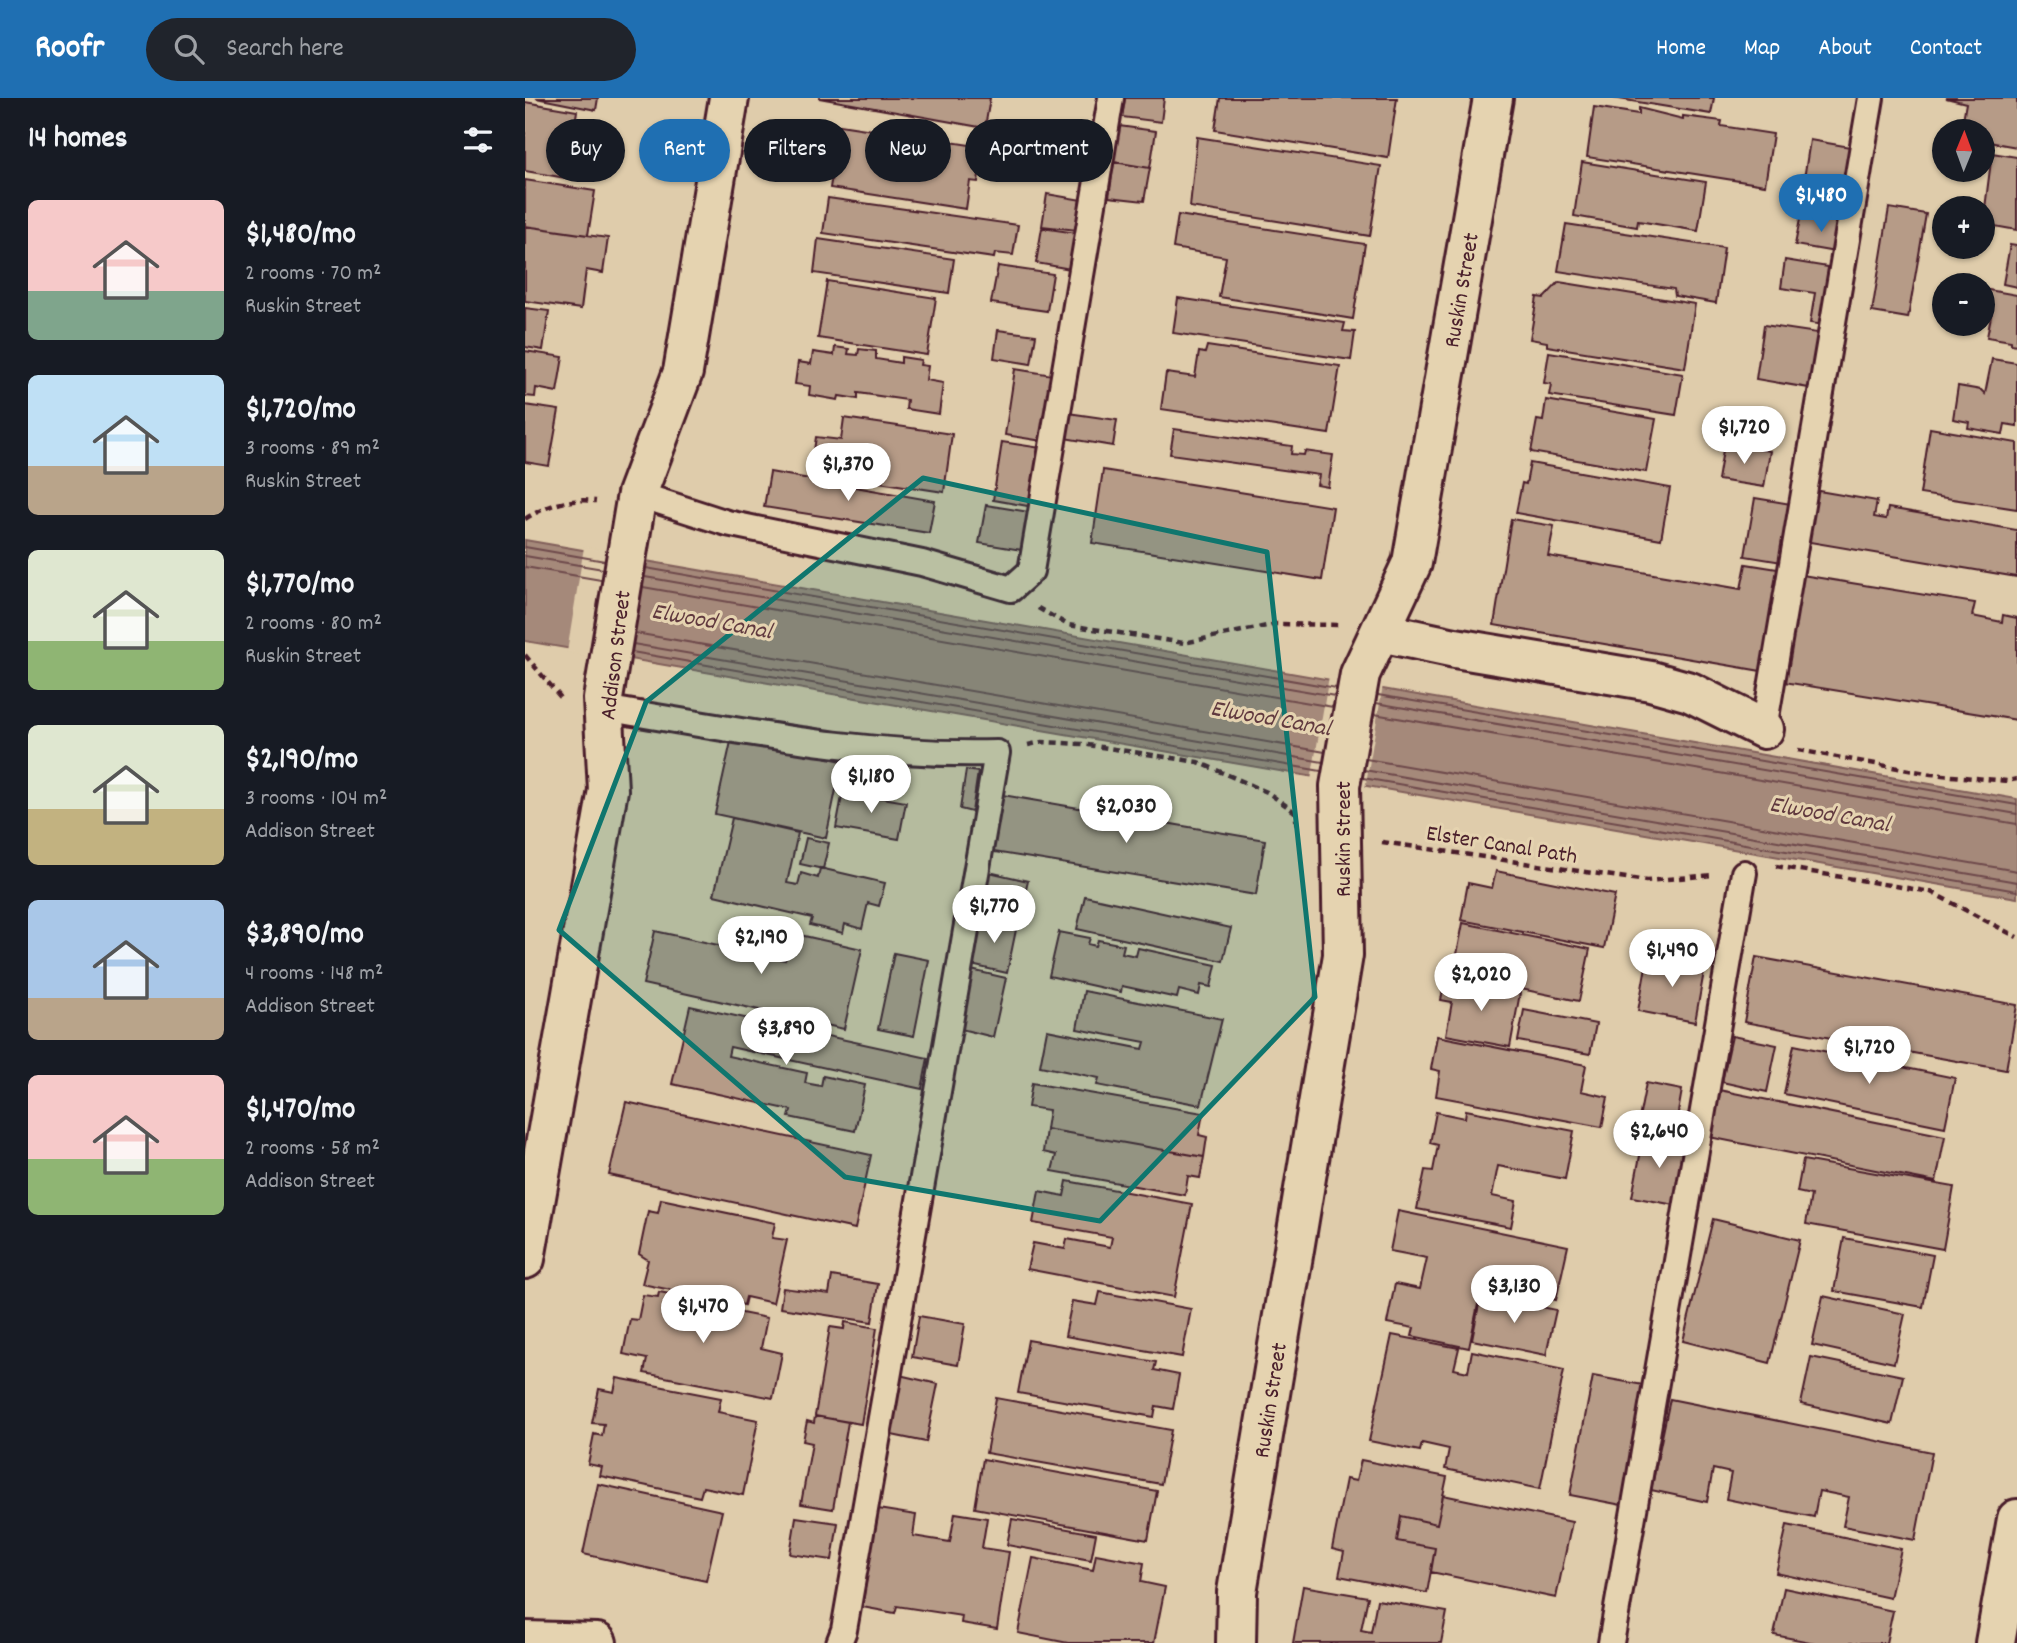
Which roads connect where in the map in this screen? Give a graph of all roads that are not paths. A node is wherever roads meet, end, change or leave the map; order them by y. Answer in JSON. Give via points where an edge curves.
{"nodes":[{"id":1,"x":729,"y":98,"type":"edge"},
{"id":2,"x":1111,"y":98,"type":"edge"},
{"id":3,"x":1493,"y":98,"type":"edge"},
{"id":4,"x":1871,"y":98,"type":"edge"},
{"id":5,"x":635,"y":510,"type":"junction"},
{"id":6,"x":1380,"y":632,"type":"junction"},
{"id":7,"x":603,"y":708,"type":"junction"},
{"id":8,"x":1765,"y":729,"type":"joint"},
{"id":9,"x":1744,"y":873,"type":"road end"},
{"id":10,"x":525,"y":1259,"type":"edge"},
{"id":11,"x":2017,"y":1519,"type":"edge"},
{"id":12,"x":1237,"y":1592,"type":"junction"},
{"id":13,"x":525,"y":1616,"type":"edge"},
{"id":14,"x":525,"y":1641,"type":"edge"},
{"id":15,"x":590,"y":1642,"type":"edge"},
{"id":16,"x":839,"y":1643,"type":"edge"},
{"id":17,"x":1218,"y":1643,"type":"edge"},
{"id":18,"x":1236,"y":1643,"type":"edge"},
{"id":19,"x":1611,"y":1643,"type":"edge"},
{"id":20,"x":1995,"y":1643,"type":"edge"}],
"edges":[{"from":1,"to":5,"type":"street","name":"Addison Street","via":[[683,372]]},
{"from":2,"to":5,"type":"lane","via":[[1031,571],[1011,589],[922,563],[727,523]]},
{"from":3,"to":6,"type":"street","name":"Ruskin Street","via":[[1412,564]]},
{"from":4,"to":8,"type":"lane"},
{"from":5,"to":7,"type":"street","name":"Addison Street"},
{"from":6,"to":8,"type":"street","via":[[1651,681],[1690,692]]},
{"from":6,"to":12,"type":"street","name":"Ruskin Street","via":[[1360,674],[1340,786],[1343,955]]},
{"from":7,"to":10,"type":"street","name":"Addison Street","via":[[608,790]]},
{"from":7,"to":16,"type":"lane","via":[[841,747],[997,753]]},
{"from":9,"to":19,"type":"lane"},
{"from":11,"to":20,"type":"street"},
{"from":12,"to":17,"type":"street","name":"Ruskin Street"},
{"from":12,"to":18,"type":"street","name":"Ruskin Street"},
{"from":13,"to":15,"type":"street"},
{"from":14,"to":15,"type":"street"}]}
